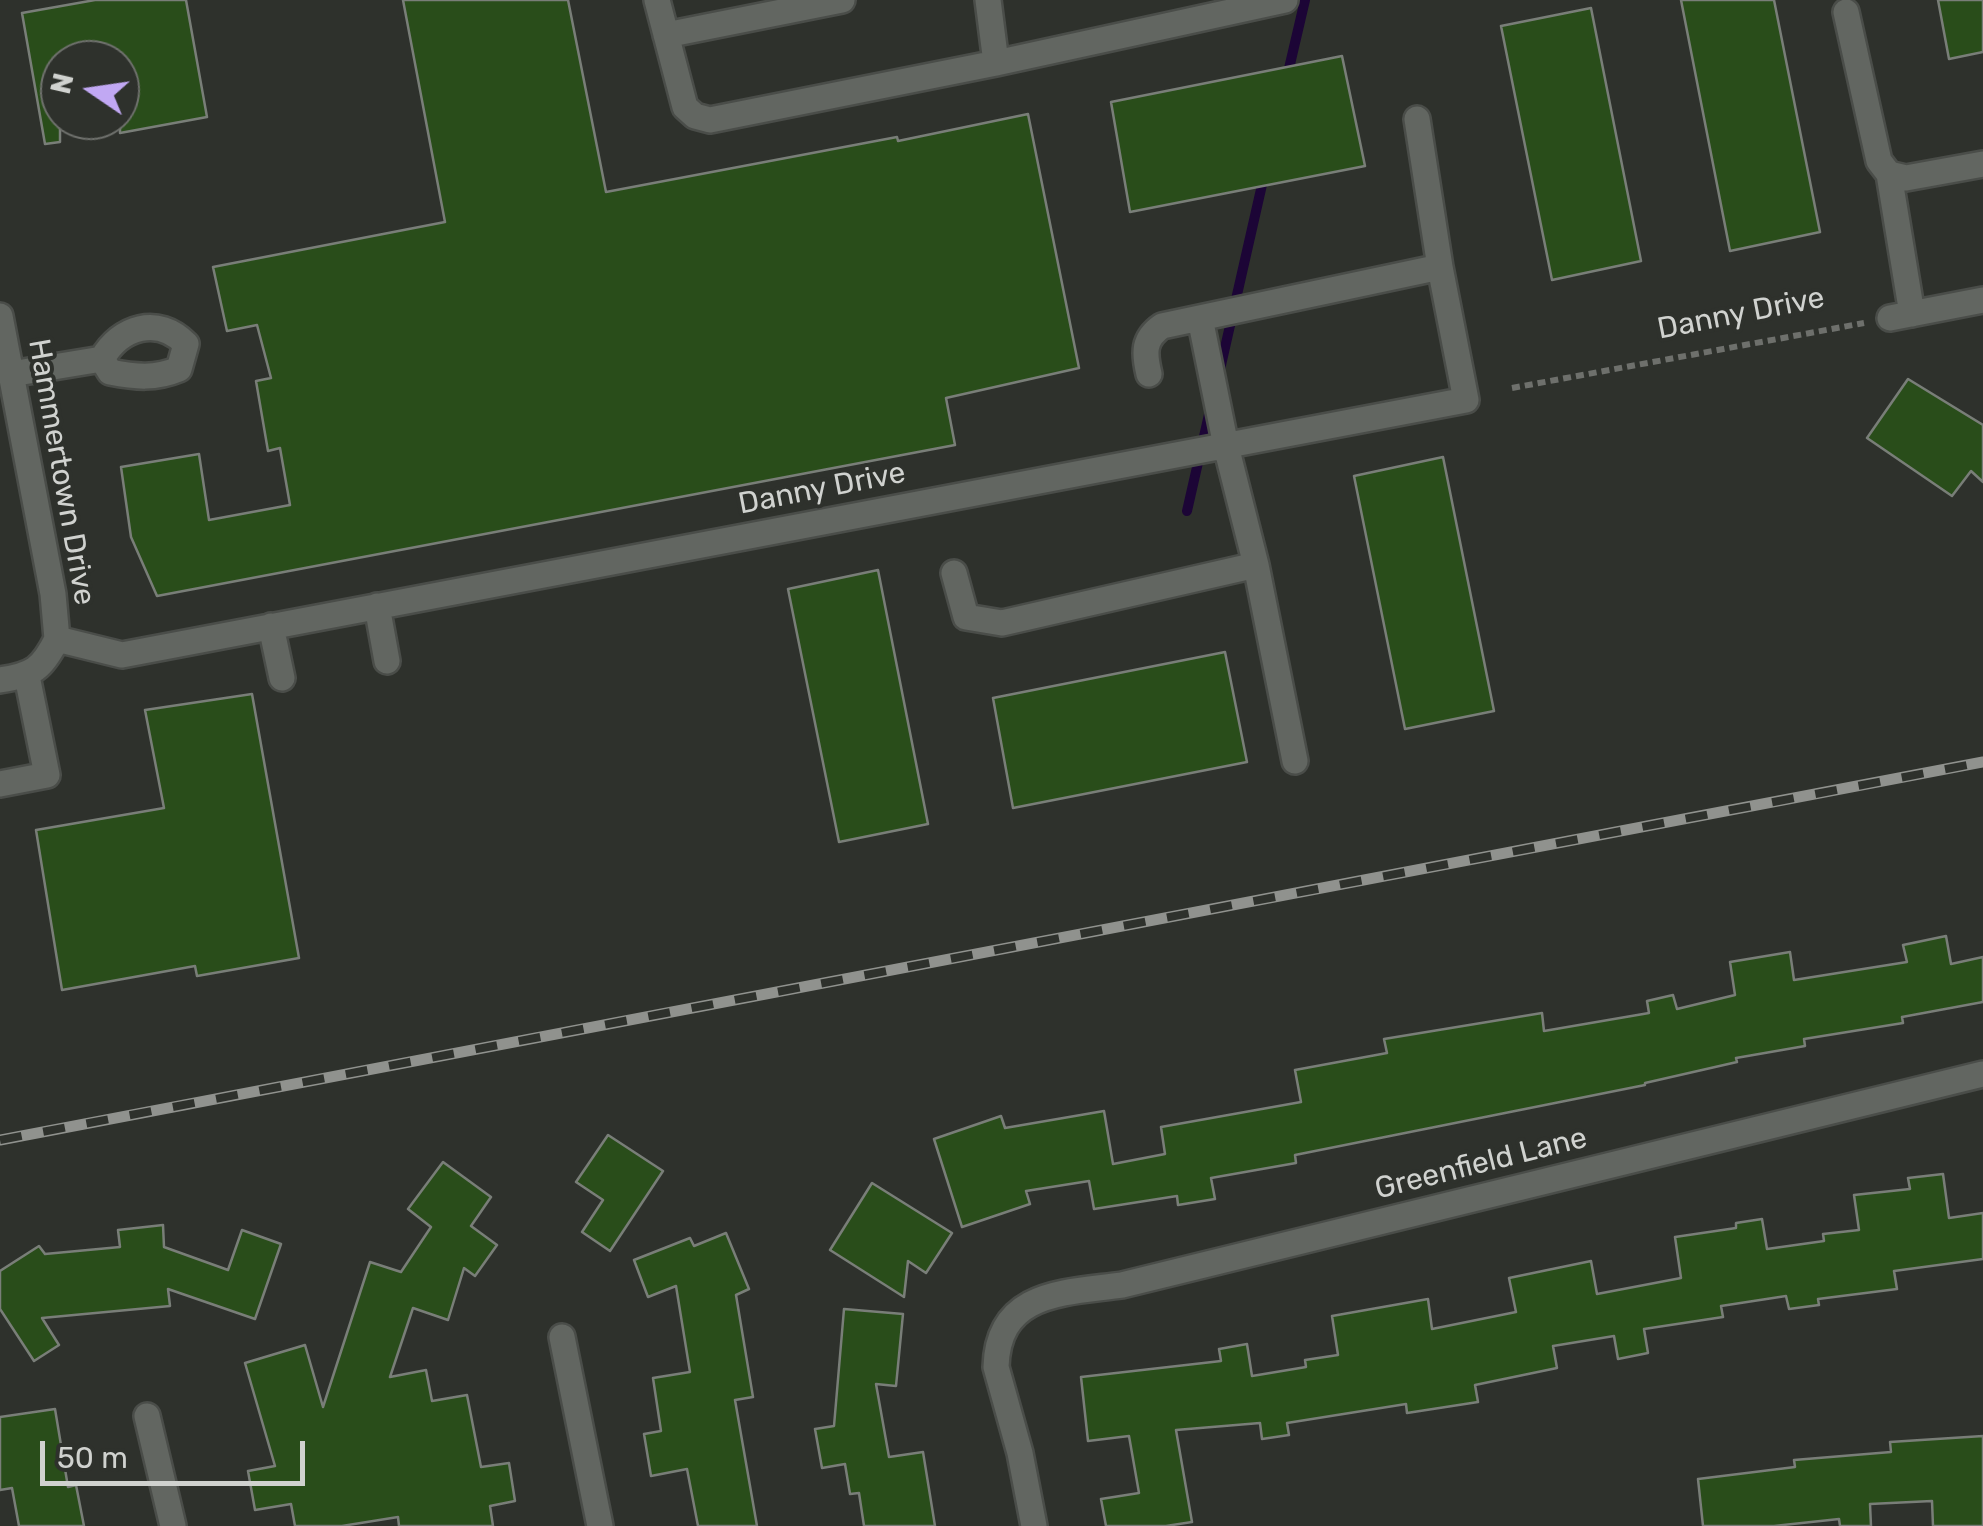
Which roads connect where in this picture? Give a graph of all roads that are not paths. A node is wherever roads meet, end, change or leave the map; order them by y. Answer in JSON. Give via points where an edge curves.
{"nodes":[{"id":1,"x":657,"y":0,"type":"edge"},
{"id":2,"x":842,"y":0,"type":"edge"},
{"id":3,"x":988,"y":0,"type":"edge"},
{"id":4,"x":1285,"y":0,"type":"edge"},
{"id":5,"x":1846,"y":12,"type":"dead end"},
{"id":6,"x":666,"y":35,"type":"junction"},
{"id":7,"x":996,"y":63,"type":"junction"},
{"id":8,"x":1417,"y":119,"type":"dead end"},
{"id":9,"x":1983,"y":164,"type":"edge"},
{"id":10,"x":1889,"y":174,"type":"junction"},
{"id":11,"x":1440,"y":267,"type":"junction"},
{"id":12,"x":1983,"y":300,"type":"edge"},
{"id":13,"x":0,"y":316,"type":"edge"},
{"id":14,"x":1200,"y":318,"type":"junction"},
{"id":15,"x":102,"y":359,"type":"dead end"},
{"id":16,"x":6,"y":363,"type":"edge"},
{"id":17,"x":1150,"y":374,"type":"dead end"},
{"id":18,"x":1226,"y":446,"type":"junction"},
{"id":19,"x":1256,"y":565,"type":"junction"},
{"id":20,"x":954,"y":573,"type":"dead end"},
{"id":21,"x":377,"y":606,"type":"junction"},
{"id":22,"x":271,"y":626,"type":"junction"},
{"id":23,"x":57,"y":639,"type":"junction"},
{"id":24,"x":387,"y":661,"type":"dead end"},
{"id":25,"x":27,"y":676,"type":"junction"},
{"id":26,"x":282,"y":678,"type":"dead end"},
{"id":27,"x":0,"y":680,"type":"edge"},
{"id":28,"x":1295,"y":761,"type":"dead end"},
{"id":29,"x":0,"y":784,"type":"edge"},
{"id":30,"x":1983,"y":1074,"type":"edge"},
{"id":31,"x":562,"y":1336,"type":"dead end"},
{"id":32,"x":148,"y":1416,"type":"dead end"},
{"id":33,"x":173,"y":1526,"type":"edge"},
{"id":34,"x":600,"y":1526,"type":"edge"},
{"id":35,"x":1034,"y":1526,"type":"edge"}],
"edges":[{"from":1,"to":6,"type":"street"},
{"from":2,"to":6,"type":"street"},
{"from":3,"to":7,"type":"street"},
{"from":4,"to":7,"type":"street"},
{"from":5,"to":10,"type":"street","via":[[1879,160]]},
{"from":6,"to":7,"type":"street","via":[[685,107],[710,120]]},
{"from":8,"to":11,"type":"street"},
{"from":9,"to":10,"type":"street","via":[[1906,178]]},
{"from":10,"to":12,"type":"street","via":[[1901,316]]},
{"from":11,"to":14,"type":"street"},
{"from":11,"to":18,"type":"street","name":"Danny Drive","via":[[1466,400]]},
{"from":13,"to":16,"type":"street","name":"Hammertown Drive"},
{"from":14,"to":17,"type":"street","via":[[1150,334]]},
{"from":14,"to":18,"type":"street"},
{"from":15,"to":16,"type":"street"},
{"from":16,"to":23,"type":"street","name":"Hammertown Drive"},
{"from":18,"to":19,"type":"street"},
{"from":18,"to":21,"type":"street","name":"Danny Drive"},
{"from":19,"to":20,"type":"street","via":[[1002,623],[966,618]]},
{"from":19,"to":28,"type":"street"},
{"from":21,"to":22,"type":"street","name":"Danny Drive"},
{"from":21,"to":24,"type":"street"},
{"from":22,"to":23,"type":"street","name":"Danny Drive","via":[[122,654]]},
{"from":22,"to":26,"type":"street"},
{"from":23,"to":25,"type":"street","via":[[46,661]]},
{"from":25,"to":27,"type":"street"},
{"from":25,"to":29,"type":"street","via":[[47,775]]},
{"from":30,"to":35,"type":"street","name":"Greenfield Lane","via":[[1141,1280],[1043,1296],[1004,1330],[996,1367]]},
{"from":31,"to":34,"type":"street"},
{"from":32,"to":33,"type":"street"}]}
